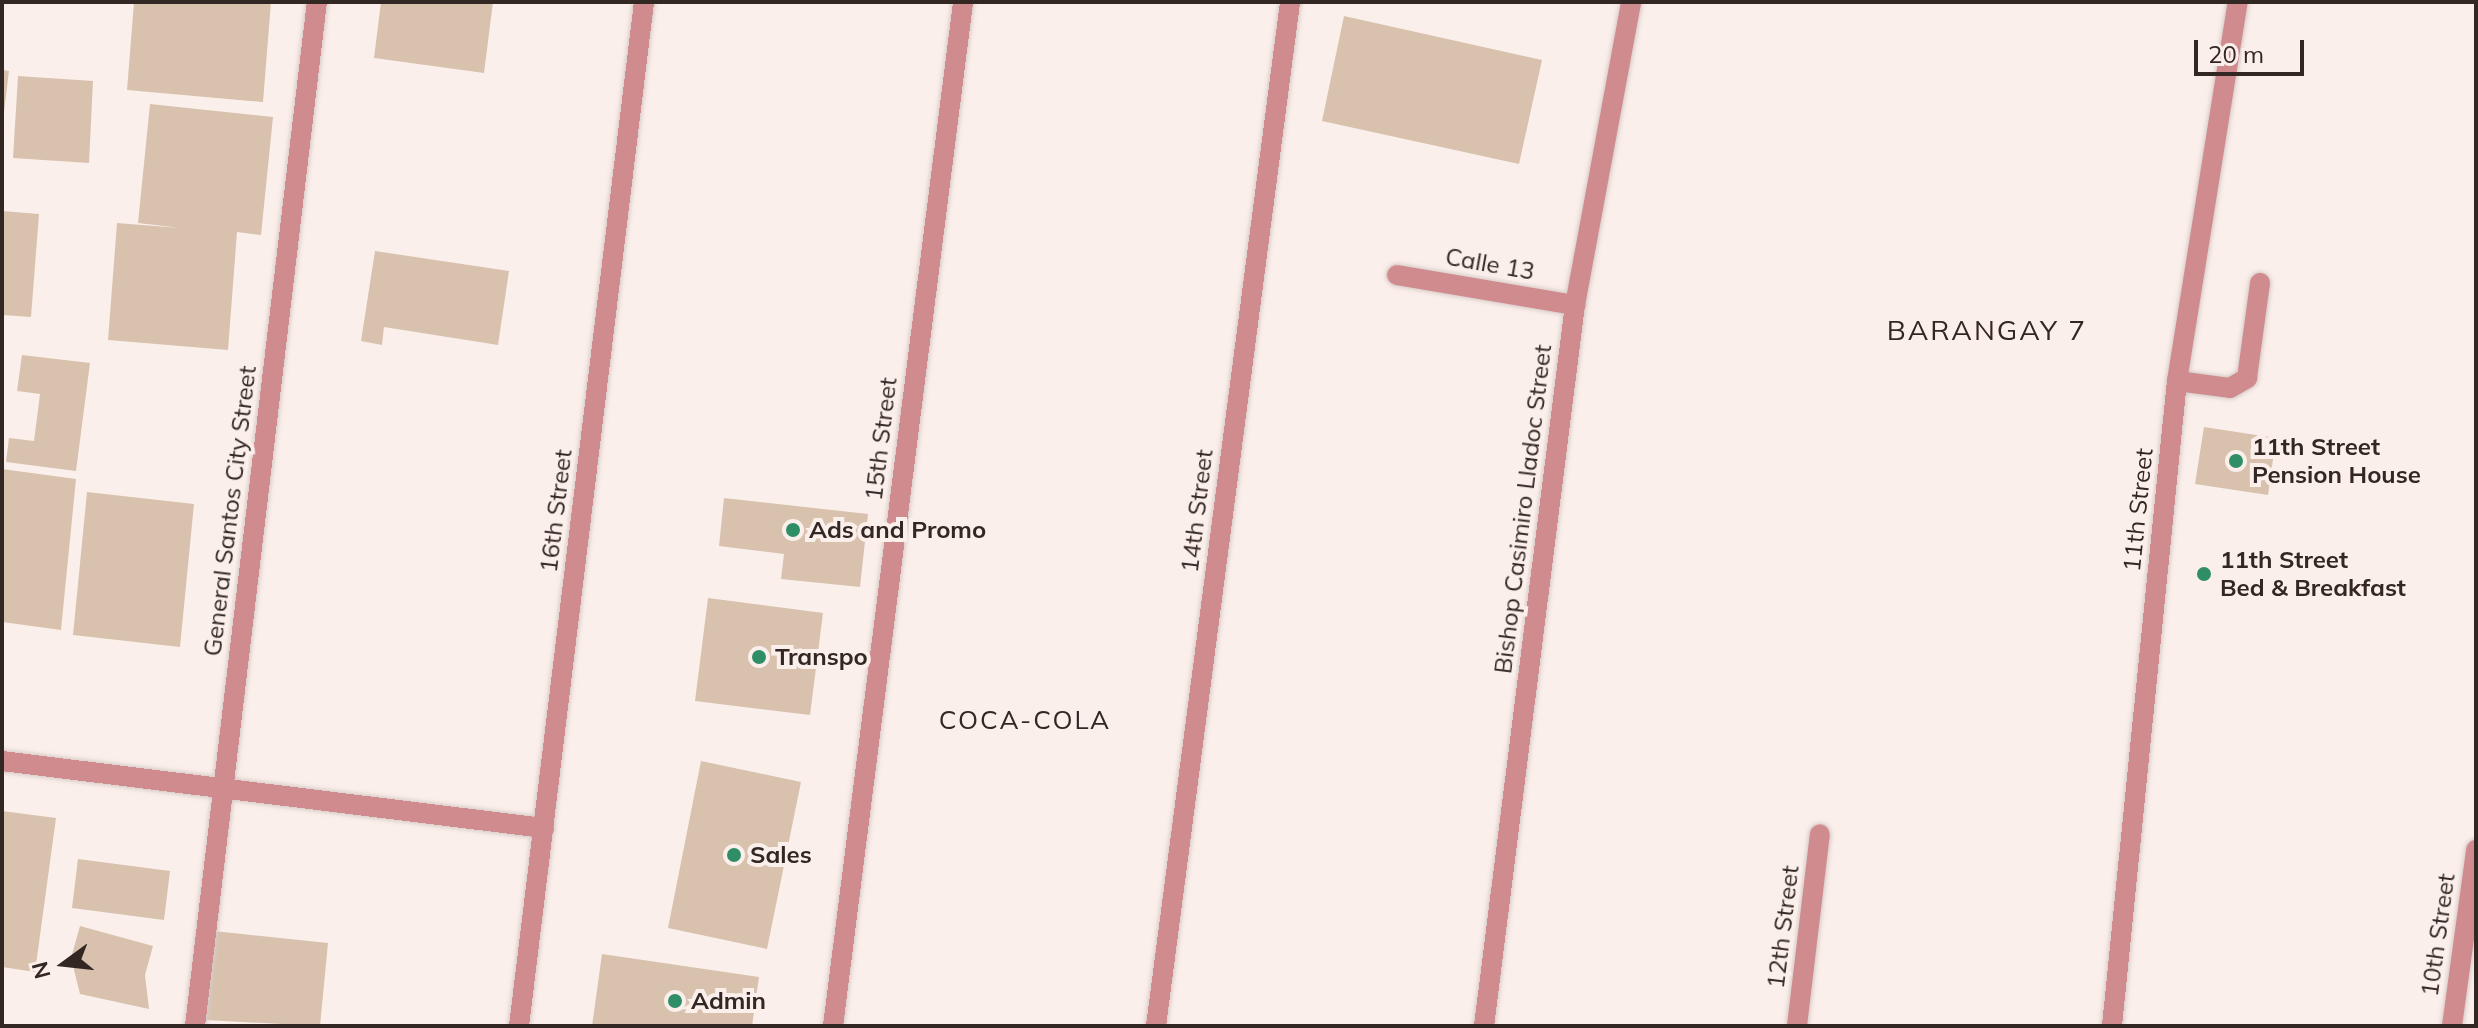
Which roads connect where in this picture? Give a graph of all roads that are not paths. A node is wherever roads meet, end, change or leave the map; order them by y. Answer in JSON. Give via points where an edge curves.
{"nodes":[{"id":1,"x":317,"y":2,"type":"edge"},
{"id":2,"x":644,"y":2,"type":"edge"},
{"id":3,"x":963,"y":2,"type":"edge"},
{"id":4,"x":1290,"y":2,"type":"edge"},
{"id":5,"x":1631,"y":2,"type":"edge"},
{"id":6,"x":2238,"y":2,"type":"edge"},
{"id":7,"x":1397,"y":275,"type":"dead end"},
{"id":8,"x":2260,"y":283,"type":"dead end"},
{"id":9,"x":1575,"y":305,"type":"junction"},
{"id":10,"x":2177,"y":381,"type":"junction"},
{"id":11,"x":2,"y":761,"type":"edge"},
{"id":12,"x":223,"y":788,"type":"junction"},
{"id":13,"x":544,"y":828,"type":"junction"},
{"id":14,"x":1820,"y":834,"type":"dead end"},
{"id":15,"x":2476,"y":850,"type":"edge"},
{"id":16,"x":195,"y":1026,"type":"edge"},
{"id":17,"x":519,"y":1026,"type":"edge"},
{"id":18,"x":833,"y":1026,"type":"edge"},
{"id":19,"x":1156,"y":1026,"type":"edge"},
{"id":20,"x":1484,"y":1026,"type":"edge"},
{"id":21,"x":1797,"y":1026,"type":"edge"},
{"id":22,"x":2112,"y":1026,"type":"edge"},
{"id":23,"x":2452,"y":1026,"type":"edge"}],
"edges":[{"from":1,"to":12,"type":"street","name":"General Santos City Street"},
{"from":2,"to":13,"type":"street","name":"16th Street"},
{"from":3,"to":18,"type":"street","name":"15th Street"},
{"from":4,"to":19,"type":"street","name":"14th Street"},
{"from":5,"to":9,"type":"street","name":"Bishop Casimiro Lladoc Street"},
{"from":6,"to":10,"type":"street","name":"11th Street"},
{"from":7,"to":9,"type":"street","name":"Calle 13"},
{"from":8,"to":10,"type":"street","via":[[2247,378],[2230,388]]},
{"from":9,"to":20,"type":"street","name":"Bishop Casimiro Lladoc Street"},
{"from":10,"to":22,"type":"street","name":"11th Street"},
{"from":11,"to":12,"type":"street"},
{"from":12,"to":13,"type":"street"},
{"from":12,"to":16,"type":"street","name":"General Santos City Street"},
{"from":13,"to":17,"type":"street","name":"16th Street"},
{"from":14,"to":21,"type":"street","name":"12th Street"},
{"from":15,"to":23,"type":"street","name":"10th Street"}]}
